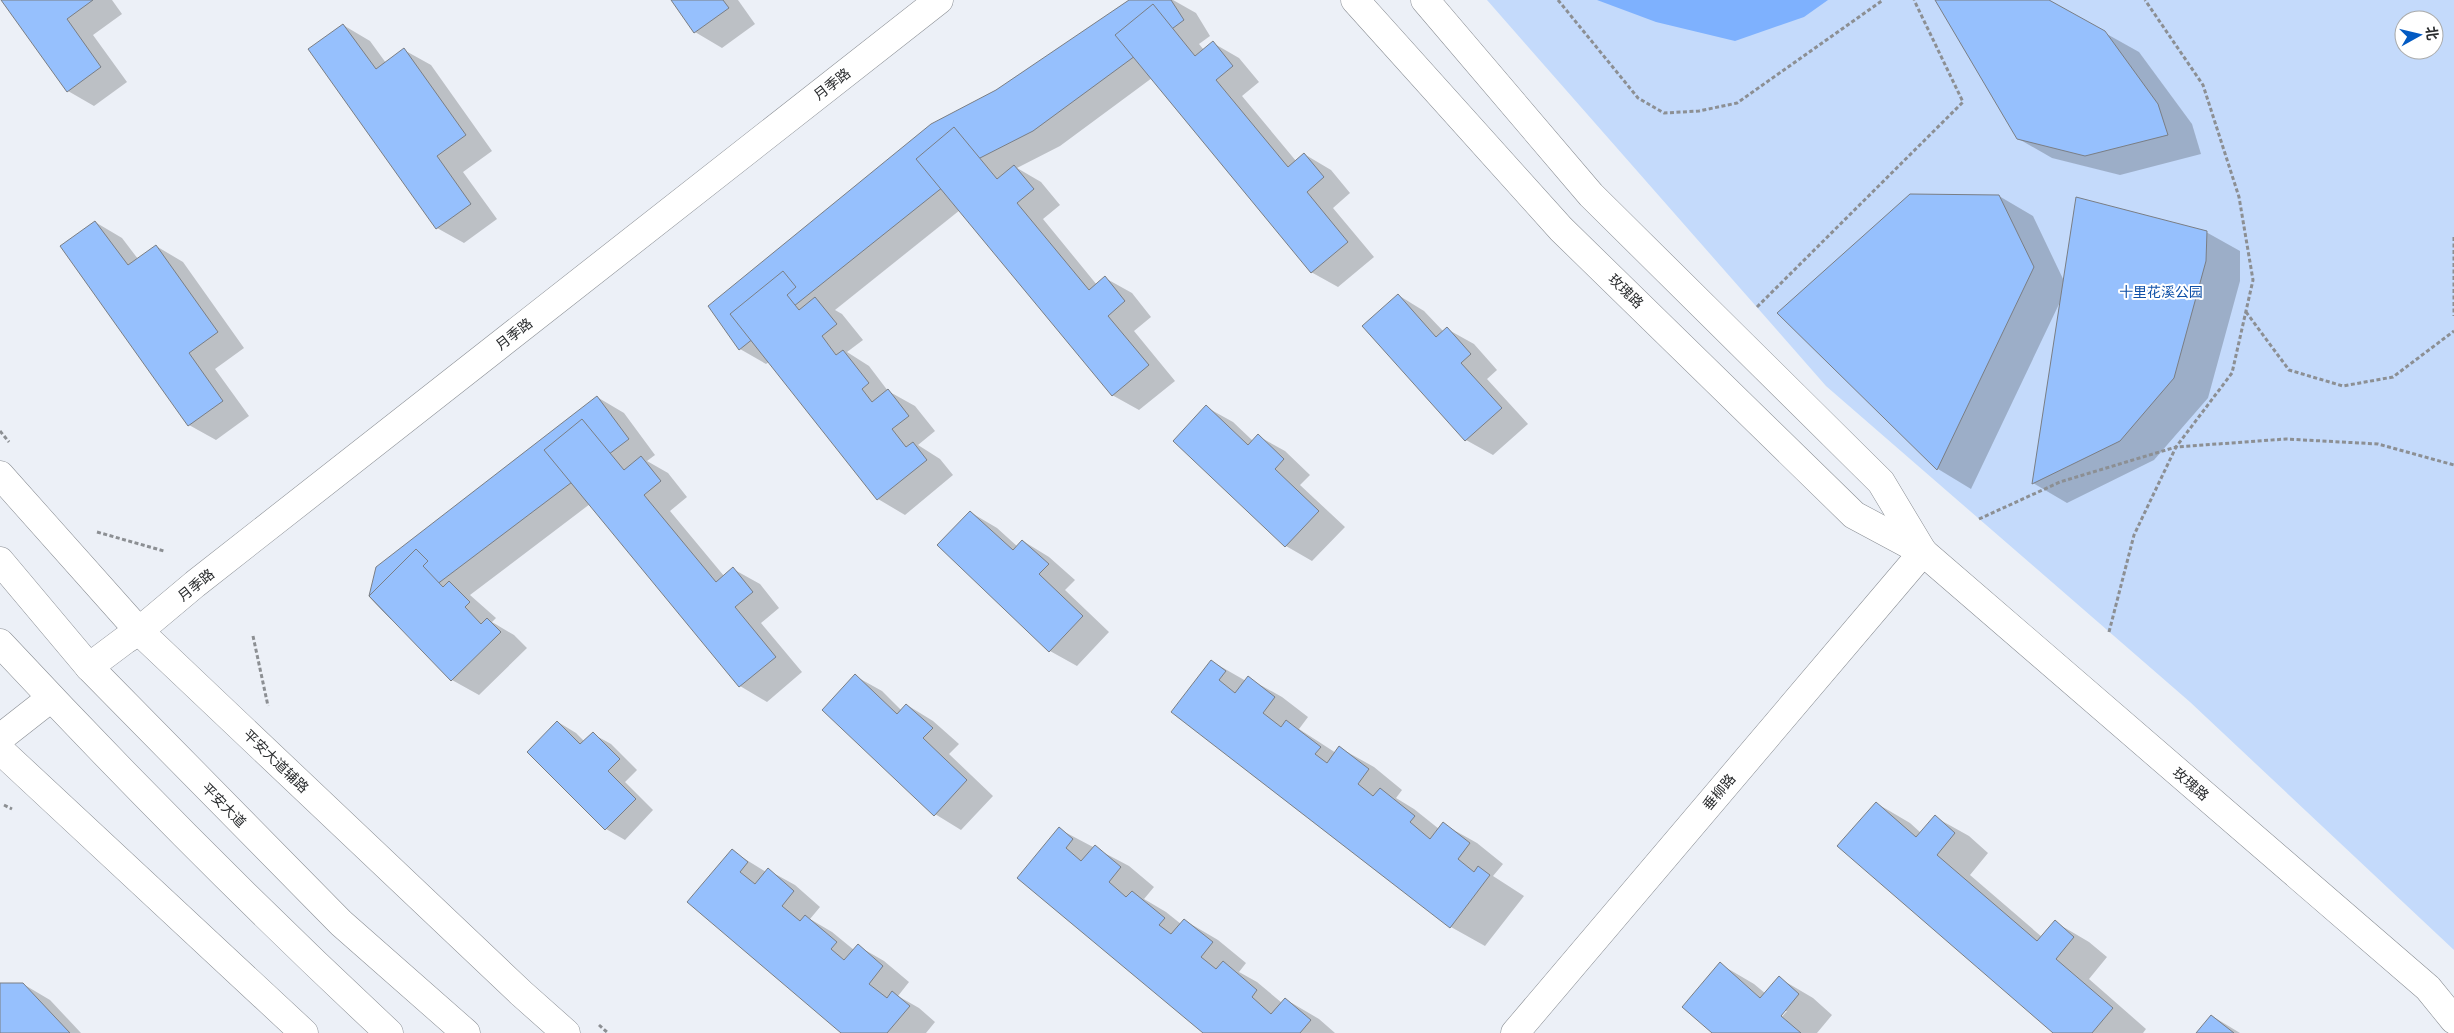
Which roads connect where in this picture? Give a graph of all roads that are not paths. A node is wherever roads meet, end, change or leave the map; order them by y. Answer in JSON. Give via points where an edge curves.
{"nodes":[{"id":1,"x":939,"y":0,"type":"edge"},
{"id":2,"x":1355,"y":0,"type":"edge"},
{"id":3,"x":1425,"y":0,"type":"edge"},
{"id":4,"x":0,"y":475,"type":"edge"},
{"id":5,"x":1923,"y":552,"type":"junction"},
{"id":6,"x":0,"y":561,"type":"edge"},
{"id":7,"x":139,"y":631,"type":"junction"},
{"id":8,"x":0,"y":643,"type":"edge"},
{"id":9,"x":89,"y":668,"type":"junction"},
{"id":10,"x":51,"y":698,"type":"junction"},
{"id":11,"x":0,"y":738,"type":"edge"},
{"id":12,"x":0,"y":750,"type":"edge"},
{"id":13,"x":521,"y":993,"type":"junction"},
{"id":14,"x":2454,"y":1020,"type":"edge"},
{"id":15,"x":304,"y":1033,"type":"edge"},
{"id":16,"x":389,"y":1033,"type":"edge"},
{"id":17,"x":466,"y":1033,"type":"edge"},
{"id":18,"x":540,"y":1033,"type":"edge"},
{"id":19,"x":566,"y":1033,"type":"edge"},
{"id":20,"x":1515,"y":1033,"type":"edge"}],
"edges":[{"from":1,"to":7,"type":"street","name":"月季路"},
{"from":2,"to":5,"type":"street","name":"玫瑰路","via":[[1562,229],[1854,515]]},
{"from":3,"to":5,"type":"street","name":"玫瑰路","via":[[1591,195],[1881,482]]},
{"from":4,"to":7,"type":"street","name":"平安大道辅路"},
{"from":5,"to":14,"type":"street","name":"玫瑰路","via":[[2428,988]]},
{"from":5,"to":20,"type":"street","name":"垂柳路"},
{"from":6,"to":9,"type":"street","name":"平安大道"},
{"from":7,"to":9,"type":"street","name":"月季路"},
{"from":7,"to":13,"type":"street","name":"平安大道辅路"},
{"from":8,"to":10,"type":"street"},
{"from":9,"to":17,"type":"street","name":"平安大道","via":[[341,924]]},
{"from":10,"to":11,"type":"street"},
{"from":10,"to":16,"type":"street","via":[[305,954]]},
{"from":12,"to":15,"type":"street"},
{"from":13,"to":18,"type":"street"},
{"from":13,"to":19,"type":"street","name":"平安大道辅路"}]}
